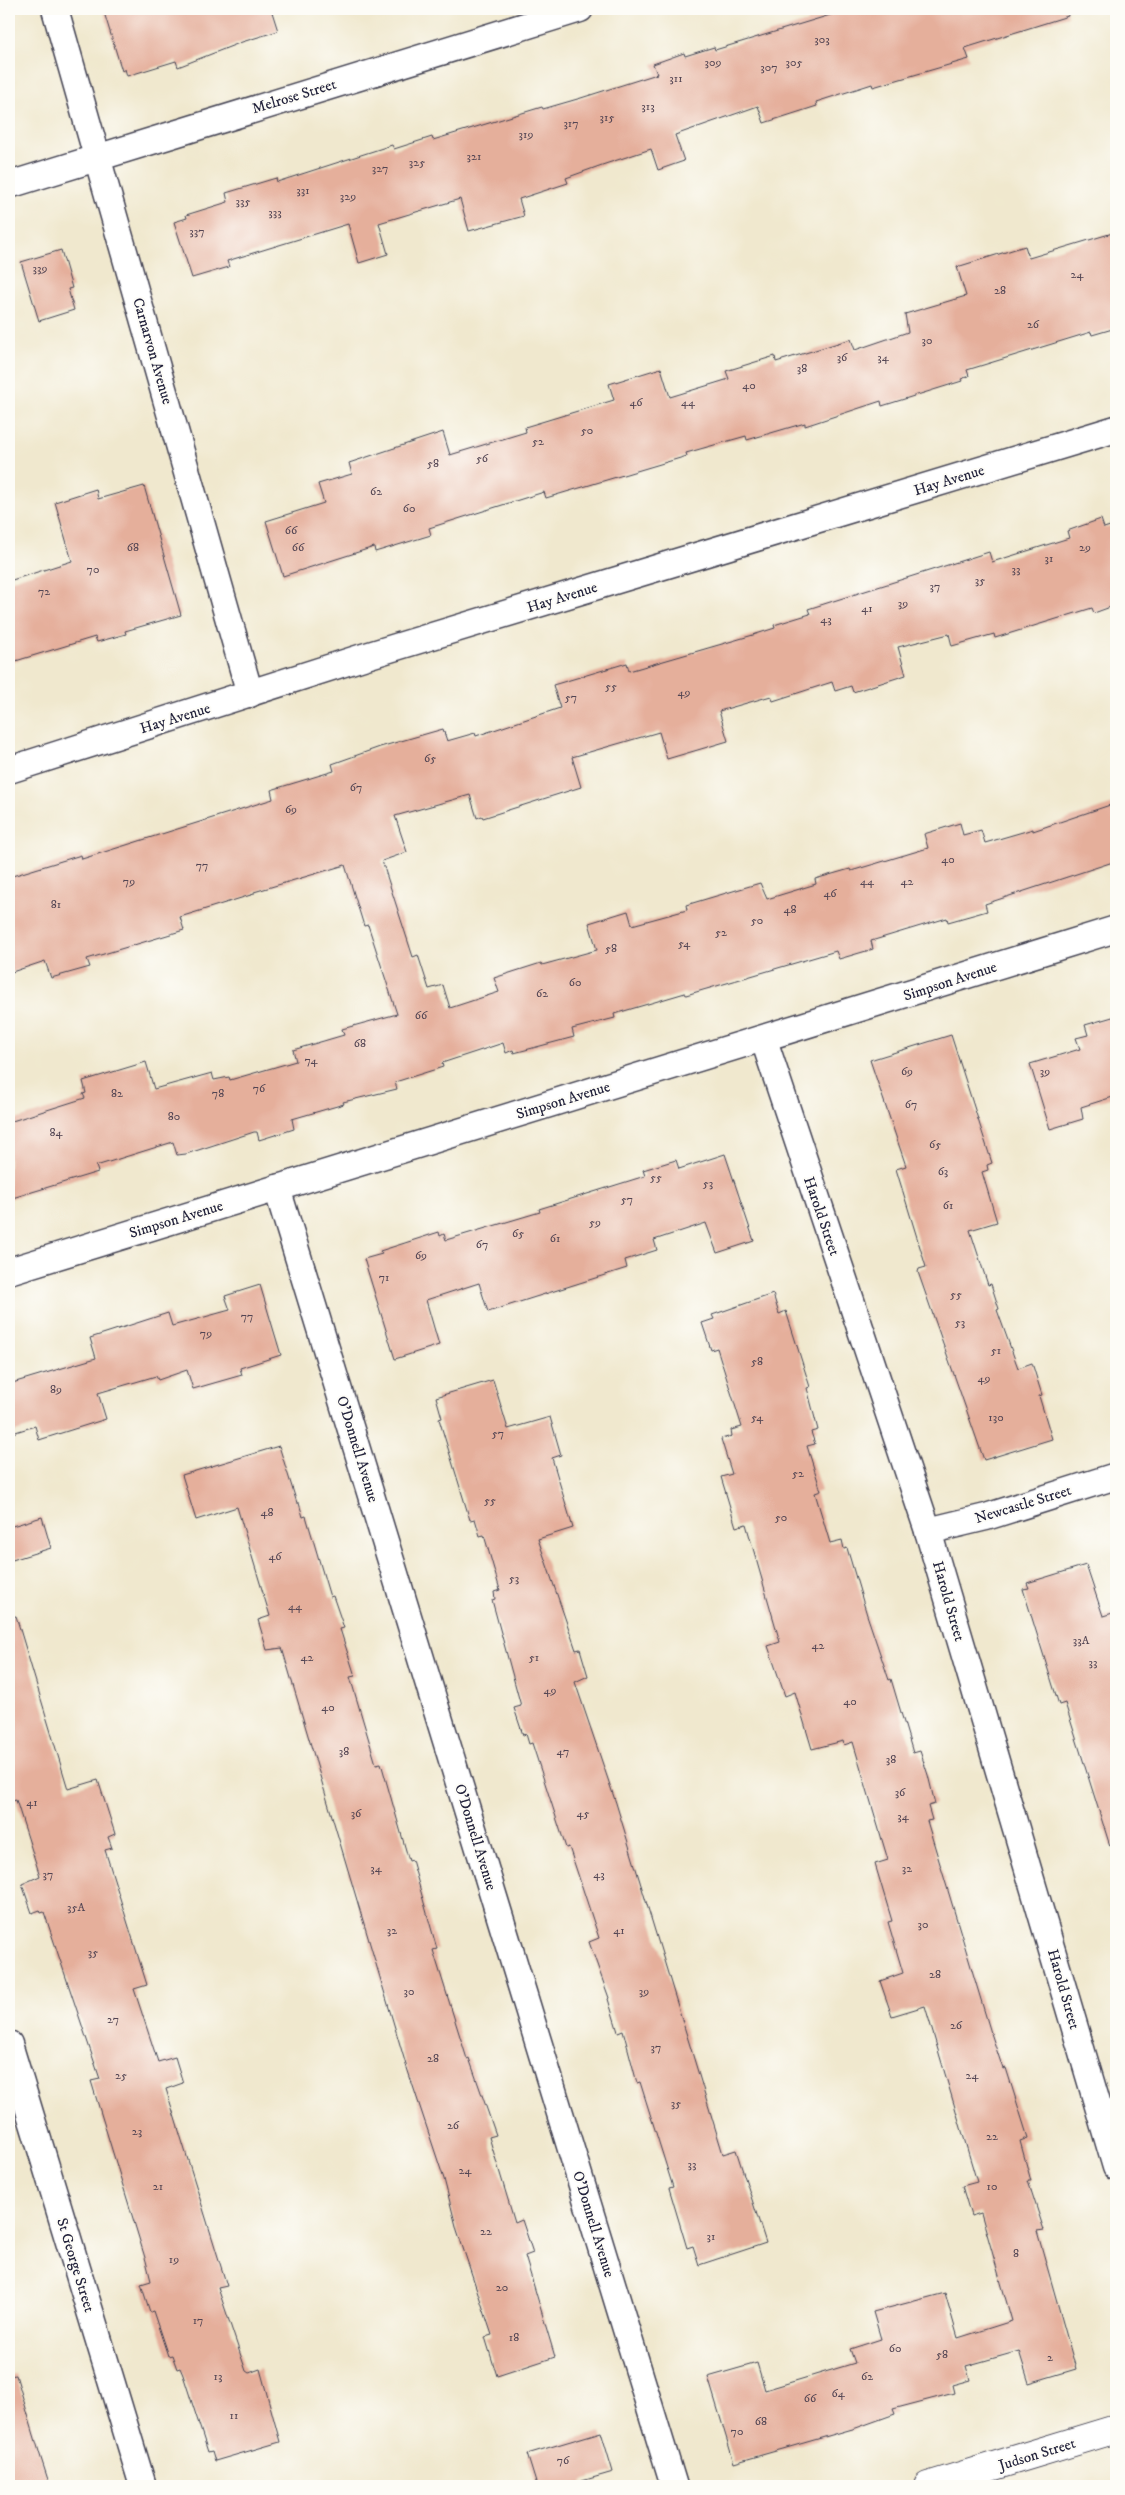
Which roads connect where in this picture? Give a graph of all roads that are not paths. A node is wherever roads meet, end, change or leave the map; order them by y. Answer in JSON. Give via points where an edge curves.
{"nodes":[{"id":1,"x":55,"y":9,"type":"edge"},
{"id":2,"x":580,"y":9,"type":"edge"},
{"id":3,"x":98,"y":156,"type":"junction"},
{"id":4,"x":9,"y":186,"type":"edge"},
{"id":5,"x":1116,"y":429,"type":"edge"},
{"id":6,"x":250,"y":694,"type":"junction"},
{"id":7,"x":9,"y":770,"type":"edge"},
{"id":8,"x":1116,"y":929,"type":"edge"},
{"id":9,"x":764,"y":1040,"type":"junction"},
{"id":10,"x":277,"y":1188,"type":"junction"},
{"id":11,"x":9,"y":1271,"type":"edge"},
{"id":12,"x":1116,"y":1476,"type":"edge"},
{"id":13,"x":928,"y":1530,"type":"junction"},
{"id":14,"x":9,"y":2044,"type":"edge"},
{"id":15,"x":1116,"y":2167,"type":"edge"},
{"id":16,"x":1116,"y":2430,"type":"edge"},
{"id":17,"x":143,"y":2486,"type":"edge"},
{"id":18,"x":674,"y":2486,"type":"edge"},
{"id":19,"x":928,"y":2486,"type":"edge"}],
"edges":[{"from":1,"to":3,"type":"street","name":"Carnarvon Avenue"},
{"from":2,"to":3,"type":"street","name":"Melrose Street"},
{"from":3,"to":4,"type":"street","name":"Melrose Street"},
{"from":3,"to":6,"type":"street","name":"Carnarvon Avenue"},
{"from":5,"to":6,"type":"street","name":"Hay Avenue","via":[[362,657]]},
{"from":6,"to":7,"type":"street","name":"Hay Avenue"},
{"from":8,"to":9,"type":"street","name":"Simpson Avenue"},
{"from":9,"to":10,"type":"street","name":"Simpson Avenue"},
{"from":9,"to":13,"type":"street","name":"Harold Street"},
{"from":10,"to":11,"type":"street","name":"Simpson Avenue"},
{"from":10,"to":18,"type":"street","name":"O'Donnell Avenue"},
{"from":12,"to":13,"type":"street","name":"Newcastle Street","via":[[986,1517]]},
{"from":13,"to":15,"type":"street","name":"Harold Street"},
{"from":14,"to":17,"type":"street","name":"St George Street"},
{"from":16,"to":19,"type":"street","name":"Judson Street"}]}
